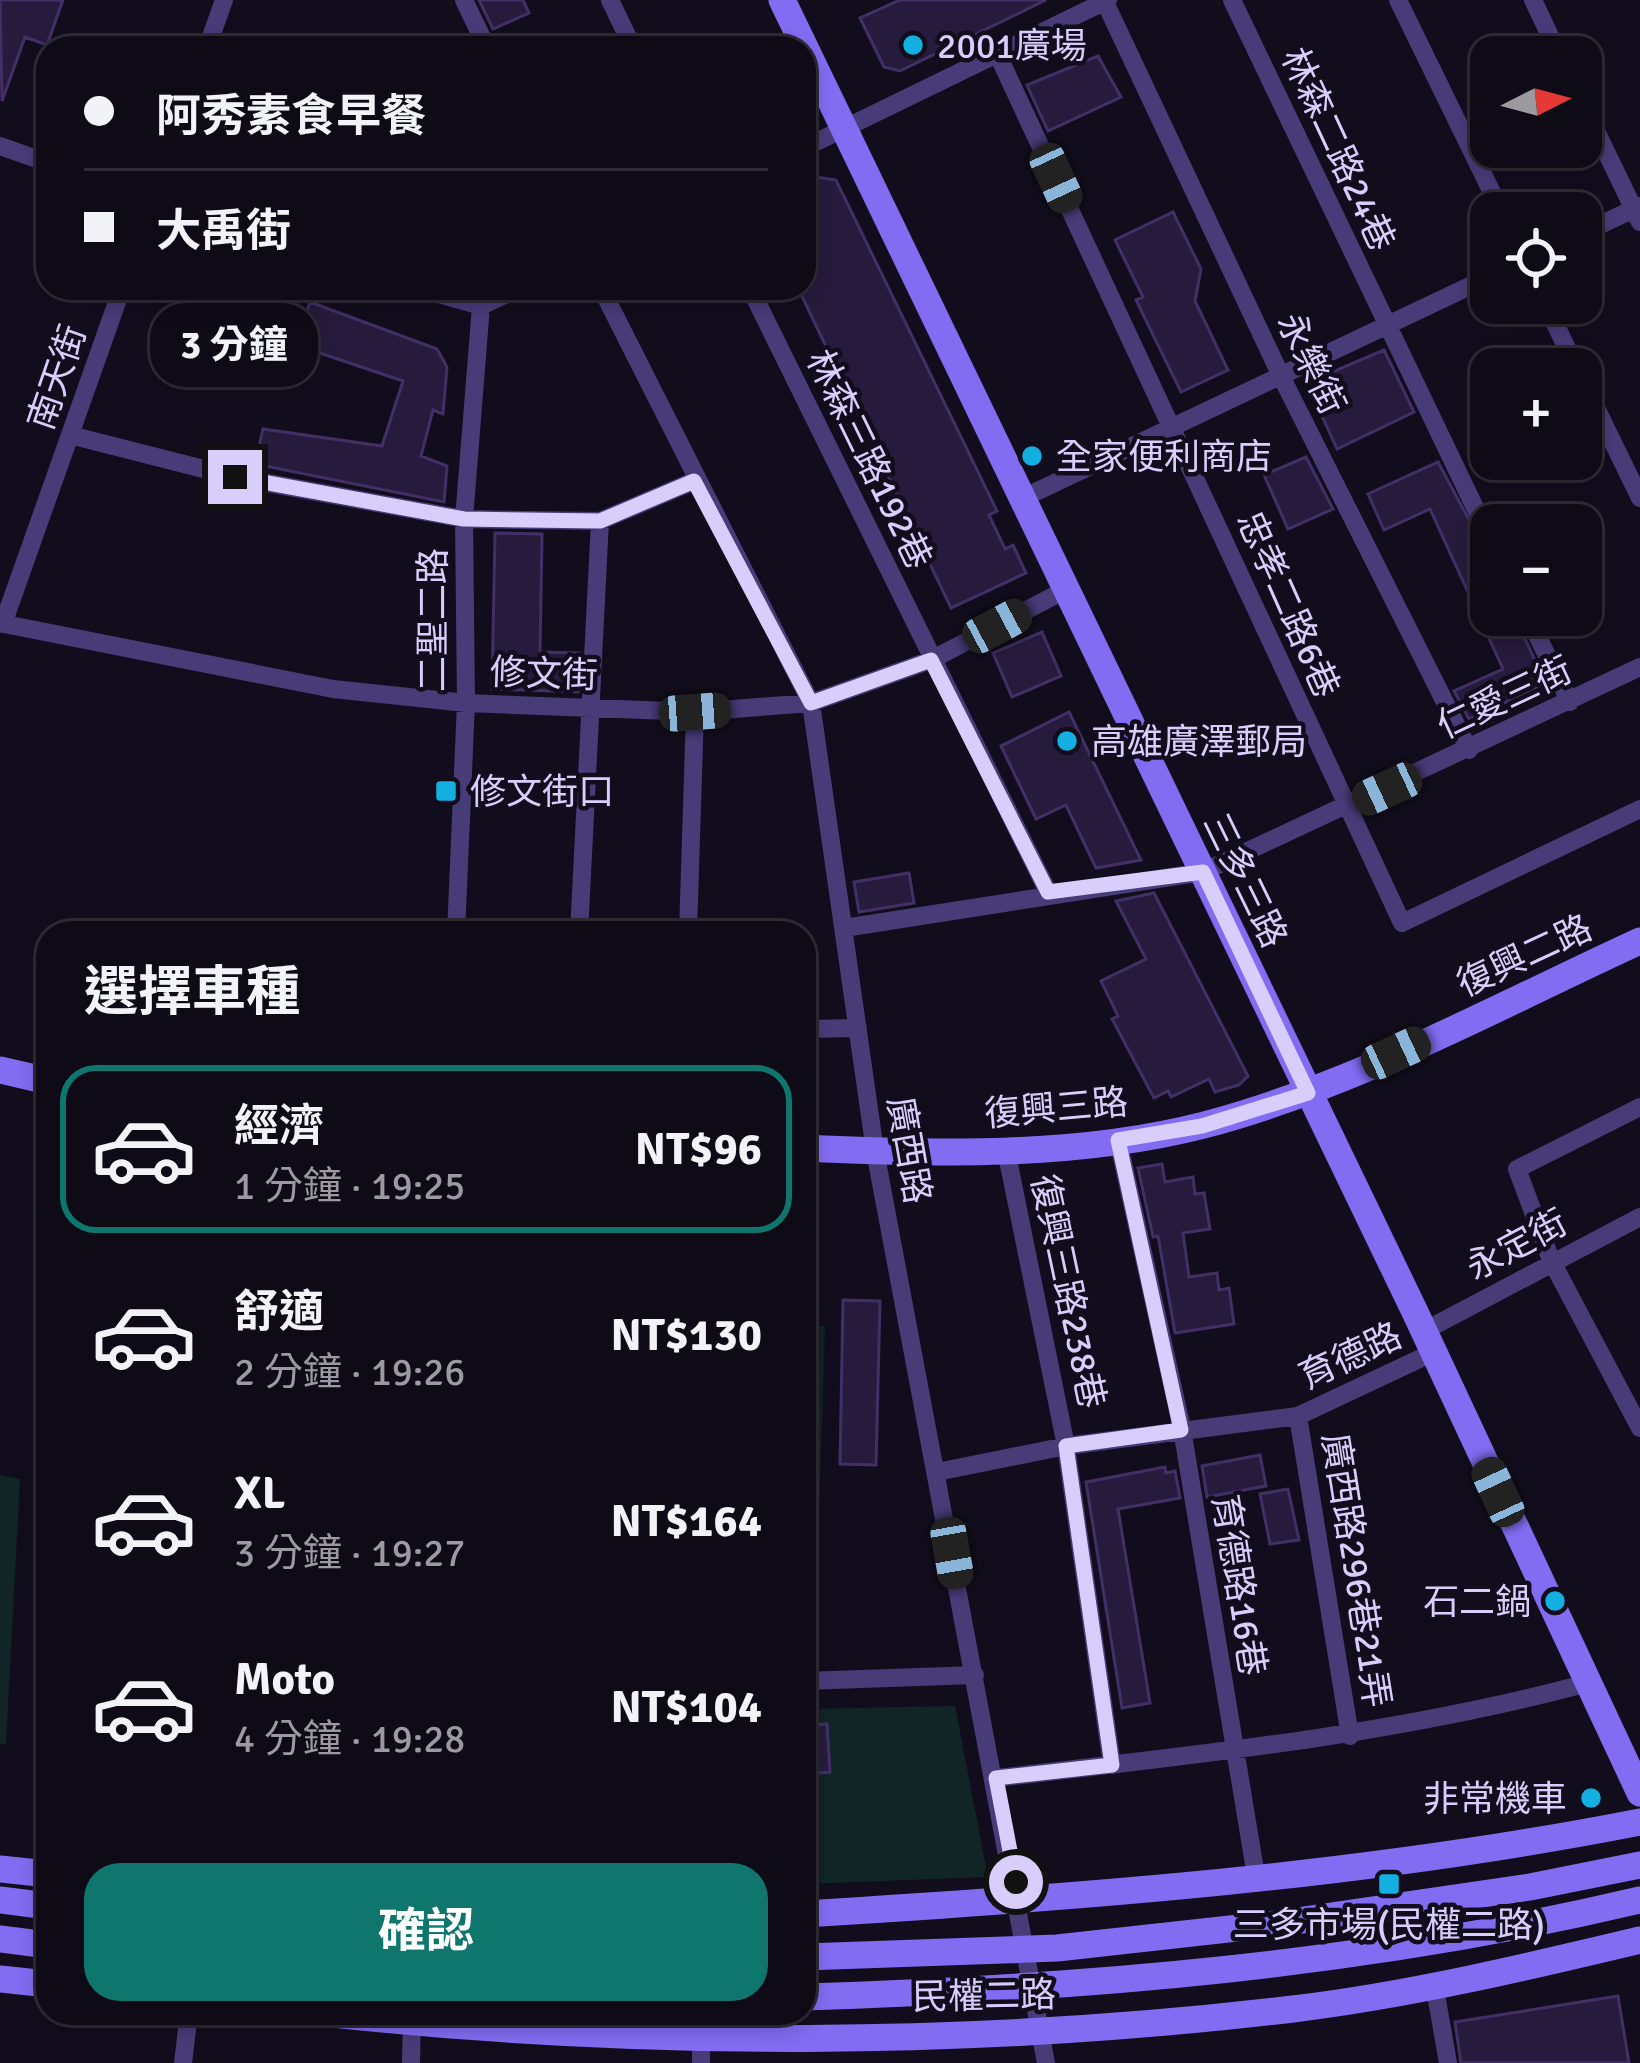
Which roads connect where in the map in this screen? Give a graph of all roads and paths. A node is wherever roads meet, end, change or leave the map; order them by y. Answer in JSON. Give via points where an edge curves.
{"nodes":[{"id":1,"x":224,"y":0,"type":"edge"},
{"id":2,"x":464,"y":0,"type":"edge"},
{"id":3,"x":610,"y":0,"type":"edge"},
{"id":4,"x":782,"y":0,"type":"edge"},
{"id":5,"x":1106,"y":0,"type":"edge"},
{"id":6,"x":1232,"y":0,"type":"edge"},
{"id":7,"x":1398,"y":0,"type":"edge"},
{"id":8,"x":1533,"y":0,"type":"edge"},
{"id":9,"x":211,"y":36,"type":"edge"},
{"id":10,"x":481,"y":36,"type":"edge"},
{"id":11,"x":627,"y":36,"type":"edge"},
{"id":12,"x":799,"y":36,"type":"edge"},
{"id":13,"x":1550,"y":36,"type":"edge"},
{"id":14,"x":997,"y":53,"type":"junction"},
{"id":15,"x":816,"y":71,"type":"edge"},
{"id":16,"x":843,"y":127,"type":"junction"},
{"id":17,"x":1602,"y":141,"type":"edge"},
{"id":18,"x":816,"y":142,"type":"edge"},
{"id":19,"x":0,"y":146,"type":"edge"},
{"id":20,"x":36,"y":159,"type":"edge"},
{"id":21,"x":1492,"y":192,"type":"edge"},
{"id":22,"x":1638,"y":212,"type":"edge"},
{"id":23,"x":1602,"y":226,"type":"edge"},
{"id":24,"x":1470,"y":286,"type":"edge"},
{"id":25,"x":118,"y":300,"type":"edge"},
{"id":26,"x":460,"y":300,"type":"edge"},
{"id":27,"x":494,"y":300,"type":"edge"},
{"id":28,"x":607,"y":300,"type":"edge"},
{"id":29,"x":756,"y":300,"type":"edge"},
{"id":30,"x":481,"y":306,"type":"junction"},
{"id":31,"x":1385,"y":327,"type":"junction"},
{"id":32,"x":1281,"y":376,"type":"junction"},
{"id":33,"x":1602,"y":420,"type":"edge"},
{"id":34,"x":1172,"y":427,"type":"junction"},
{"id":35,"x":70,"y":435,"type":"junction"},
{"id":36,"x":694,"y":481,"type":"junction"},
{"id":37,"x":1022,"y":498,"type":"junction"},
{"id":38,"x":1640,"y":498,"type":"edge"},
{"id":39,"x":1473,"y":504,"type":"edge"},
{"id":40,"x":464,"y":519,"type":"junction"},
{"id":41,"x":600,"y":521,"type":"junction"},
{"id":42,"x":1066,"y":589,"type":"junction"},
{"id":43,"x":2,"y":623,"type":"edge"},
{"id":44,"x":1537,"y":636,"type":"edge"},
{"id":45,"x":931,"y":660,"type":"junction"},
{"id":46,"x":1640,"y":668,"type":"edge"},
{"id":47,"x":1570,"y":702,"type":"junction"},
{"id":48,"x":811,"y":703,"type":"junction"},
{"id":49,"x":466,"y":704,"type":"junction"},
{"id":50,"x":586,"y":708,"type":"junction"},
{"id":51,"x":695,"y":712,"type":"junction"},
{"id":52,"x":1469,"y":750,"type":"junction"},
{"id":53,"x":1346,"y":808,"type":"junction"},
{"id":54,"x":1640,"y":809,"type":"edge"},
{"id":55,"x":1203,"y":872,"type":"junction"},
{"id":56,"x":1048,"y":892,"type":"junction"},
{"id":57,"x":457,"y":921,"type":"edge"},
{"id":58,"x":579,"y":921,"type":"edge"},
{"id":59,"x":688,"y":921,"type":"edge"},
{"id":60,"x":844,"y":928,"type":"junction"},
{"id":61,"x":1640,"y":941,"type":"edge"},
{"id":62,"x":858,"y":1028,"type":"junction"},
{"id":63,"x":816,"y":1029,"type":"edge"},
{"id":64,"x":0,"y":1070,"type":"edge"},
{"id":65,"x":36,"y":1078,"type":"edge"},
{"id":66,"x":1308,"y":1093,"type":"junction"},
{"id":67,"x":1640,"y":1107,"type":"edge"},
{"id":68,"x":1118,"y":1140,"type":"junction"},
{"id":69,"x":816,"y":1149,"type":"edge"},
{"id":70,"x":1006,"y":1150,"type":"junction"},
{"id":71,"x":875,"y":1151,"type":"junction"},
{"id":72,"x":1640,"y":1217,"type":"edge"},
{"id":73,"x":1551,"y":1260,"type":"junction"},
{"id":74,"x":1429,"y":1342,"type":"junction"},
{"id":75,"x":1298,"y":1416,"type":"junction"},
{"id":76,"x":1640,"y":1428,"type":"edge"},
{"id":77,"x":1181,"y":1430,"type":"junction"},
{"id":78,"x":1066,"y":1446,"type":"junction"},
{"id":79,"x":938,"y":1472,"type":"junction"},
{"id":80,"x":975,"y":1675,"type":"junction"},
{"id":81,"x":816,"y":1681,"type":"edge"},
{"id":82,"x":1588,"y":1683,"type":"junction"},
{"id":83,"x":1351,"y":1736,"type":"junction"},
{"id":84,"x":1233,"y":1750,"type":"junction"},
{"id":85,"x":1112,"y":1765,"type":"junction"},
{"id":86,"x":996,"y":1778,"type":"junction"},
{"id":87,"x":1640,"y":1793,"type":"edge"},
{"id":88,"x":1640,"y":1822,"type":"edge"},
{"id":89,"x":1640,"y":1865,"type":"edge"},
{"id":90,"x":0,"y":1869,"type":"edge"},
{"id":91,"x":36,"y":1873,"type":"edge"},
{"id":92,"x":1256,"y":1876,"type":"junction"},
{"id":93,"x":0,"y":1900,"type":"edge"},
{"id":94,"x":1640,"y":1900,"type":"edge"},
{"id":95,"x":1020,"y":1901,"type":"junction"},
{"id":96,"x":36,"y":1904,"type":"edge"},
{"id":97,"x":816,"y":1913,"type":"edge"},
{"id":98,"x":0,"y":1939,"type":"edge"},
{"id":99,"x":1640,"y":1940,"type":"edge"},
{"id":100,"x":36,"y":1944,"type":"edge"},
{"id":101,"x":1028,"y":1952,"type":"junction"},
{"id":102,"x":816,"y":1957,"type":"edge"},
{"id":103,"x":0,"y":1979,"type":"edge"},
{"id":104,"x":36,"y":1983,"type":"edge"},
{"id":105,"x":1434,"y":1983,"type":"junction"},
{"id":106,"x":1035,"y":1990,"type":"junction"},
{"id":107,"x":816,"y":1997,"type":"edge"},
{"id":108,"x":188,"y":2025,"type":"edge"},
{"id":109,"x":412,"y":2025,"type":"edge"},
{"id":110,"x":538,"y":2025,"type":"edge"},
{"id":111,"x":1041,"y":2032,"type":"junction"},
{"id":112,"x":700,"y":2034,"type":"junction"},
{"id":113,"x":183,"y":2063,"type":"edge"},
{"id":114,"x":411,"y":2063,"type":"edge"},
{"id":115,"x":701,"y":2063,"type":"edge"},
{"id":116,"x":1046,"y":2063,"type":"edge"},
{"id":117,"x":1448,"y":2063,"type":"edge"}],
"edges":[{"from":1,"to":9,"type":"street"},
{"from":2,"to":10,"type":"street"},
{"from":3,"to":11,"type":"street"},
{"from":4,"to":12,"type":"street","name":"三多三路"},
{"from":5,"to":14,"type":"street"},
{"from":5,"to":32,"type":"street","name":"永樂街"},
{"from":6,"to":31,"type":"street","name":"林森二路24巷"},
{"from":7,"to":21,"type":"street"},
{"from":8,"to":13,"type":"street"},
{"from":14,"to":16,"type":"street"},
{"from":14,"to":34,"type":"street","name":"忠孝二路6巷"},
{"from":15,"to":16,"type":"street","name":"三多三路"},
{"from":16,"to":18,"type":"street"},
{"from":16,"to":37,"type":"street","name":"三多三路"},
{"from":17,"to":22,"type":"street"},
{"from":19,"to":20,"type":"street"},
{"from":22,"to":23,"type":"street"},
{"from":24,"to":31,"type":"street"},
{"from":25,"to":35,"type":"street","name":"南天街"},
{"from":26,"to":30,"type":"street"},
{"from":27,"to":30,"type":"street"},
{"from":28,"to":36,"type":"street","name":"廣西路"},
{"from":29,"to":45,"type":"street","name":"林森三路192巷"},
{"from":30,"to":40,"type":"street","name":"二聖二路"},
{"from":31,"to":32,"type":"street"},
{"from":31,"to":39,"type":"street","name":"林森二路24巷"},
{"from":32,"to":34,"type":"street"},
{"from":32,"to":52,"type":"street","name":"永樂街"},
{"from":33,"to":38,"type":"street"},
{"from":34,"to":37,"type":"street"},
{"from":34,"to":53,"type":"street","name":"忠孝二路6巷"},
{"from":35,"to":40,"type":"street","via":[[235,477]]},
{"from":35,"to":43,"type":"street","name":"南天街"},
{"from":36,"to":41,"type":"street"},
{"from":36,"to":48,"type":"street","name":"廣西路"},
{"from":37,"to":42,"type":"street","name":"三多三路"},
{"from":40,"to":41,"type":"street"},
{"from":40,"to":49,"type":"street","name":"二聖二路"},
{"from":41,"to":50,"type":"street"},
{"from":42,"to":45,"type":"street","name":"修文街"},
{"from":42,"to":55,"type":"street","name":"三多三路"},
{"from":43,"to":49,"type":"street","name":"修文街","via":[[333,689]]},
{"from":44,"to":47,"type":"street"},
{"from":45,"to":48,"type":"street","name":"修文街"},
{"from":45,"to":56,"type":"street","name":"林森三路192巷"},
{"from":46,"to":47,"type":"street","name":"仁愛三街"},
{"from":47,"to":52,"type":"street","name":"仁愛三街"},
{"from":48,"to":51,"type":"street","name":"修文街"},
{"from":48,"to":60,"type":"street","name":"廣西路"},
{"from":49,"to":50,"type":"street","name":"修文街"},
{"from":49,"to":57,"type":"street","name":"二聖二路"},
{"from":50,"to":51,"type":"street","name":"修文街"},
{"from":50,"to":58,"type":"street"},
{"from":51,"to":59,"type":"street"},
{"from":52,"to":53,"type":"street","name":"仁愛三街"},
{"from":53,"to":54,"type":"street","name":"忠孝二路6巷","via":[[1402,923]]},
{"from":53,"to":55,"type":"street","name":"仁愛三街"},
{"from":55,"to":56,"type":"street","name":"仁愛三街"},
{"from":55,"to":66,"type":"street","name":"三多三路"},
{"from":56,"to":60,"type":"street","name":"仁愛三街"},
{"from":60,"to":62,"type":"street","name":"廣西路"},
{"from":61,"to":66,"type":"street","name":"復興二路"},
{"from":62,"to":63,"type":"street"},
{"from":62,"to":71,"type":"street","name":"廣西路"},
{"from":64,"to":65,"type":"street"},
{"from":66,"to":68,"type":"street","name":"復興三路","via":[[1202,1126]]},
{"from":66,"to":74,"type":"street","name":"三多三路"},
{"from":67,"to":73,"type":"street","via":[[1517,1169]]},
{"from":68,"to":70,"type":"street","name":"復興三路"},
{"from":68,"to":77,"type":"street","name":"育德路16巷"},
{"from":69,"to":71,"type":"street","name":"復興三路"},
{"from":70,"to":71,"type":"street","name":"復興三路"},
{"from":70,"to":78,"type":"street","name":"復興三路238巷"},
{"from":71,"to":79,"type":"street","name":"廣西路"},
{"from":72,"to":73,"type":"street","name":"永定街"},
{"from":73,"to":74,"type":"street","name":"永定街"},
{"from":73,"to":76,"type":"street"},
{"from":74,"to":75,"type":"street","name":"育德路"},
{"from":74,"to":82,"type":"street","name":"三多三路"},
{"from":75,"to":77,"type":"street","name":"育德路"},
{"from":75,"to":83,"type":"street","name":"廣西路296巷21弄"},
{"from":77,"to":78,"type":"street","name":"育德路"},
{"from":77,"to":84,"type":"street","name":"育德路16巷"},
{"from":78,"to":79,"type":"street","name":"育德路"},
{"from":78,"to":85,"type":"street","name":"復興三路238巷"},
{"from":79,"to":80,"type":"street","name":"廣西路"},
{"from":80,"to":81,"type":"street"},
{"from":80,"to":86,"type":"street","name":"廣西路"},
{"from":82,"to":83,"type":"street"},
{"from":82,"to":87,"type":"street","name":"三多三路"},
{"from":83,"to":84,"type":"street"},
{"from":84,"to":85,"type":"street"},
{"from":84,"to":92,"type":"street","name":"育德路16巷"},
{"from":85,"to":86,"type":"street"},
{"from":86,"to":95,"type":"street","name":"廣西路"},
{"from":88,"to":92,"type":"street","via":[[1520,1845]]},
{"from":89,"to":101,"type":"street","name":"民權二路","via":[[1328,1917]]},
{"from":90,"to":91,"type":"street"},
{"from":92,"to":95,"type":"street"},
{"from":93,"to":96,"type":"street"},
{"from":94,"to":106,"type":"street","name":"民權二路","via":[[1288,1963]]},
{"from":95,"to":97,"type":"street"},
{"from":95,"to":101,"type":"street","name":"廣西路"},
{"from":98,"to":100,"type":"street"},
{"from":99,"to":105,"type":"street","name":"民權二路"},
{"from":101,"to":102,"type":"street","name":"民權二路"},
{"from":101,"to":106,"type":"street","name":"廣西路"},
{"from":103,"to":104,"type":"street"},
{"from":105,"to":111,"type":"street","name":"民權二路","via":[[1297,2008]]},
{"from":105,"to":117,"type":"street"},
{"from":106,"to":107,"type":"street","name":"民權二路"},
{"from":106,"to":111,"type":"street","name":"廣西路"},
{"from":108,"to":113,"type":"street"},
{"from":109,"to":114,"type":"street"},
{"from":110,"to":112,"type":"street","name":"民權二路"},
{"from":111,"to":112,"type":"street","name":"民權二路"},
{"from":111,"to":116,"type":"street","name":"廣西路"},
{"from":112,"to":115,"type":"street"}]}
